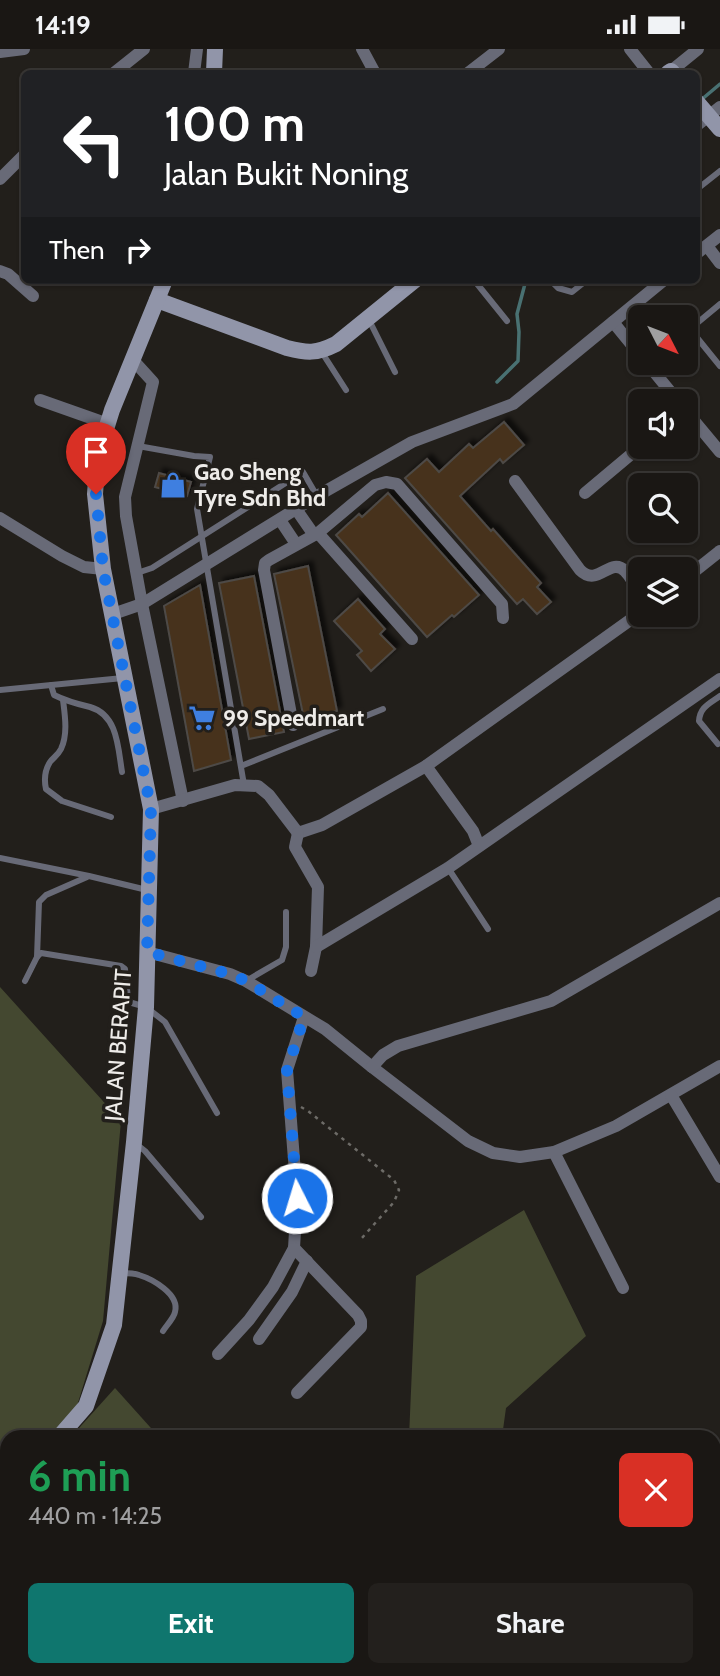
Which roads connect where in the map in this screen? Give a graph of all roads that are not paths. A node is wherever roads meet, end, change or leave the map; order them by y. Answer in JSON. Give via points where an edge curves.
{"nodes":[{"id":1,"x":24,"y":49,"type":"edge"},
{"id":2,"x":144,"y":49,"type":"edge"},
{"id":3,"x":197,"y":49,"type":"edge"},
{"id":4,"x":215,"y":49,"type":"edge"},
{"id":5,"x":362,"y":49,"type":"edge"},
{"id":6,"x":630,"y":49,"type":"edge"},
{"id":7,"x":698,"y":49,"type":"edge"},
{"id":8,"x":492,"y":51,"type":"edge"},
{"id":9,"x":0,"y":52,"type":"edge"},
{"id":10,"x":118,"y":70,"type":"edge"},
{"id":11,"x":194,"y":70,"type":"edge"},
{"id":12,"x":214,"y":70,"type":"edge"},
{"id":13,"x":372,"y":70,"type":"edge"},
{"id":14,"x":471,"y":70,"type":"edge"},
{"id":15,"x":647,"y":70,"type":"edge"},
{"id":16,"x":674,"y":70,"type":"edge"},
{"id":17,"x":708,"y":116,"type":"edge"},
{"id":18,"x":720,"y":129,"type":"edge"},
{"id":19,"x":21,"y":158,"type":"edge"},
{"id":20,"x":720,"y":171,"type":"edge"},
{"id":21,"x":0,"y":179,"type":"edge"},
{"id":22,"x":700,"y":187,"type":"edge"},
{"id":23,"x":720,"y":235,"type":"edge"},
{"id":24,"x":701,"y":250,"type":"edge"},
{"id":25,"x":720,"y":263,"type":"edge"},
{"id":26,"x":0,"y":271,"type":"edge"},
{"id":27,"x":163,"y":284,"type":"edge"},
{"id":28,"x":410,"y":284,"type":"edge"},
{"id":29,"x":477,"y":284,"type":"edge"},
{"id":30,"x":554,"y":284,"type":"edge"},
{"id":31,"x":582,"y":284,"type":"edge"},
{"id":32,"x":658,"y":284,"type":"edge"},
{"id":33,"x":33,"y":296,"type":"dead end"},
{"id":34,"x":157,"y":300,"type":"junction"},
{"id":35,"x":720,"y":304,"type":"edge"},
{"id":36,"x":368,"y":318,"type":"junction"},
{"id":37,"x":507,"y":321,"type":"dead end"},
{"id":38,"x":613,"y":322,"type":"junction"},
{"id":39,"x":628,"y":340,"type":"edge"},
{"id":40,"x":321,"y":351,"type":"junction"},
{"id":41,"x":133,"y":360,"type":"junction"},
{"id":42,"x":720,"y":366,"type":"edge"},
{"id":43,"x":394,"y":372,"type":"dead end"},
{"id":44,"x":657,"y":375,"type":"edge"},
{"id":45,"x":668,"y":389,"type":"edge"},
{"id":46,"x":346,"y":390,"type":"dead end"},
{"id":47,"x":40,"y":400,"type":"dead end"},
{"id":48,"x":108,"y":424,"type":"junction"},
{"id":49,"x":698,"y":425,"type":"edge"},
{"id":50,"x":137,"y":446,"type":"junction"},
{"id":51,"x":720,"y":452,"type":"edge"},
{"id":52,"x":628,"y":457,"type":"edge"},
{"id":53,"x":515,"y":481,"type":"dead end"},
{"id":54,"x":585,"y":493,"type":"dead end"},
{"id":55,"x":317,"y":496,"type":"junction"},
{"id":56,"x":296,"y":509,"type":"junction"},
{"id":57,"x":0,"y":518,"type":"edge"},
{"id":58,"x":280,"y":520,"type":"junction"},
{"id":59,"x":316,"y":534,"type":"junction"},
{"id":60,"x":201,"y":537,"type":"junction"},
{"id":61,"x":296,"y":544,"type":"junction"},
{"id":62,"x":720,"y":551,"type":"edge"},
{"id":63,"x":206,"y":565,"type":"junction"},
{"id":64,"x":698,"y":568,"type":"edge"},
{"id":65,"x":103,"y":569,"type":"junction"},
{"id":66,"x":136,"y":573,"type":"junction"},
{"id":67,"x":628,"y":576,"type":"edge"},
{"id":68,"x":142,"y":604,"type":"junction"},
{"id":69,"x":113,"y":614,"type":"junction"},
{"id":70,"x":503,"y":618,"type":"dead end"},
{"id":71,"x":628,"y":622,"type":"edge"},
{"id":72,"x":412,"y":639,"type":"dead end"},
{"id":73,"x":125,"y":678,"type":"junction"},
{"id":74,"x":720,"y":678,"type":"edge"},
{"id":75,"x":51,"y":685,"type":"junction"},
{"id":76,"x":0,"y":690,"type":"edge"},
{"id":77,"x":720,"y":697,"type":"edge"},
{"id":78,"x":63,"y":700,"type":"junction"},
{"id":79,"x":383,"y":709,"type":"dead end"},
{"id":80,"x":293,"y":725,"type":"dead end"},
{"id":81,"x":718,"y":744,"type":"dead end"},
{"id":82,"x":241,"y":766,"type":"junction"},
{"id":83,"x":426,"y":766,"type":"junction"},
{"id":84,"x":122,"y":772,"type":"dead end"},
{"id":85,"x":244,"y":785,"type":"junction"},
{"id":86,"x":183,"y":801,"type":"junction"},
{"id":87,"x":151,"y":809,"type":"junction"},
{"id":88,"x":111,"y":817,"type":"dead end"},
{"id":89,"x":298,"y":833,"type":"junction"},
{"id":90,"x":480,"y":846,"type":"junction"},
{"id":91,"x":0,"y":858,"type":"edge"},
{"id":92,"x":448,"y":868,"type":"junction"},
{"id":93,"x":89,"y":876,"type":"junction"},
{"id":94,"x":149,"y":891,"type":"junction"},
{"id":95,"x":720,"y":903,"type":"edge"},
{"id":96,"x":286,"y":912,"type":"dead end"},
{"id":97,"x":488,"y":929,"type":"dead end"},
{"id":98,"x":316,"y":947,"type":"junction"},
{"id":99,"x":147,"y":952,"type":"junction"},
{"id":100,"x":37,"y":957,"type":"junction"},
{"id":101,"x":311,"y":971,"type":"dead end"},
{"id":102,"x":26,"y":981,"type":"dead end"},
{"id":103,"x":246,"y":981,"type":"junction"},
{"id":104,"x":146,"y":1007,"type":"junction"},
{"id":105,"x":304,"y":1017,"type":"junction"},
{"id":106,"x":720,"y":1066,"type":"edge"},
{"id":107,"x":372,"y":1067,"type":"junction"},
{"id":108,"x":671,"y":1094,"type":"junction"},
{"id":109,"x":218,"y":1113,"type":"dead end"},
{"id":110,"x":134,"y":1142,"type":"junction"},
{"id":111,"x":554,"y":1152,"type":"junction"},
{"id":112,"x":720,"y":1177,"type":"edge"},
{"id":113,"x":201,"y":1217,"type":"dead end"},
{"id":114,"x":294,"y":1248,"type":"junction"},
{"id":115,"x":307,"y":1261,"type":"junction"},
{"id":116,"x":120,"y":1273,"type":"junction"},
{"id":117,"x":623,"y":1288,"type":"dead end"},
{"id":118,"x":163,"y":1331,"type":"dead end"},
{"id":119,"x":259,"y":1339,"type":"dead end"},
{"id":120,"x":218,"y":1354,"type":"dead end"},
{"id":121,"x":297,"y":1393,"type":"dead end"},
{"id":122,"x":66,"y":1430,"type":"edge"}],
"edges":[{"from":1,"to":9,"type":"street"},
{"from":2,"to":10,"type":"street"},
{"from":3,"to":11,"type":"street"},
{"from":4,"to":12,"type":"main road"},
{"from":5,"to":13,"type":"street"},
{"from":6,"to":15,"type":"street"},
{"from":7,"to":16,"type":"street"},
{"from":8,"to":14,"type":"street"},
{"from":17,"to":18,"type":"main road"},
{"from":19,"to":21,"type":"street"},
{"from":20,"to":22,"type":"lane"},
{"from":23,"to":24,"type":"street"},
{"from":24,"to":25,"type":"street"},
{"from":26,"to":33,"type":"street"},
{"from":27,"to":34,"type":"main road","name":"JALAN BERAPIT"},
{"from":28,"to":36,"type":"main road"},
{"from":29,"to":37,"type":"lane"},
{"from":30,"to":31,"type":"lane","via":[[572,292]]},
{"from":32,"to":38,"type":"street"},
{"from":34,"to":40,"type":"main road","via":[[287,348]]},
{"from":34,"to":41,"type":"main road","name":"JALAN BERAPIT"},
{"from":35,"to":42,"type":"lane","via":[[690,329]]},
{"from":36,"to":40,"type":"main road"},
{"from":36,"to":43,"type":"lane"},
{"from":38,"to":39,"type":"street"},
{"from":38,"to":55,"type":"street","via":[[513,404],[412,442]]},
{"from":40,"to":46,"type":"lane"},
{"from":41,"to":48,"type":"main road","name":"JALAN BERAPIT"},
{"from":41,"to":50,"type":"street","via":[[153,382]]},
{"from":44,"to":45,"type":"street"},
{"from":47,"to":48,"type":"street"},
{"from":48,"to":65,"type":"main road","name":"JALAN BERAPIT","via":[[97,467],[96,494]]},
{"from":49,"to":51,"type":"street"},
{"from":50,"to":60,"type":"lane","via":[[210,457],[197,509]]},
{"from":50,"to":66,"type":"street","via":[[125,497]]},
{"from":52,"to":54,"type":"street"},
{"from":53,"to":67,"type":"street","via":[[586,576],[612,567],[624,569]]},
{"from":55,"to":56,"type":"street"},
{"from":55,"to":60,"type":"lane","via":[[303,473]]},
{"from":56,"to":58,"type":"street"},
{"from":56,"to":59,"type":"street"},
{"from":57,"to":65,"type":"street","via":[[84,567]]},
{"from":58,"to":61,"type":"street"},
{"from":58,"to":63,"type":"street"},
{"from":59,"to":61,"type":"street"},
{"from":59,"to":70,"type":"street","via":[[375,485],[397,484],[502,604]]},
{"from":59,"to":72,"type":"street"},
{"from":60,"to":63,"type":"lane"},
{"from":60,"to":66,"type":"lane"},
{"from":61,"to":80,"type":"street","via":[[265,563],[264,570]]},
{"from":62,"to":64,"type":"street"},
{"from":63,"to":68,"type":"street"},
{"from":63,"to":82,"type":"lane"},
{"from":65,"to":69,"type":"main road","name":"JALAN BERAPIT"},
{"from":66,"to":68,"type":"street"},
{"from":68,"to":69,"type":"street"},
{"from":68,"to":86,"type":"street"},
{"from":69,"to":73,"type":"main road","name":"JALAN BERAPIT"},
{"from":71,"to":83,"type":"street"},
{"from":73,"to":75,"type":"lane"},
{"from":73,"to":87,"type":"main road","name":"JALAN BERAPIT"},
{"from":74,"to":90,"type":"street"},
{"from":75,"to":76,"type":"lane"},
{"from":75,"to":78,"type":"lane","via":[[54,695]]},
{"from":77,"to":81,"type":"lane","via":[[703,708],[699,721]]},
{"from":78,"to":84,"type":"lane","via":[[93,708],[110,720]]},
{"from":78,"to":88,"type":"lane","via":[[64,741],[50,762],[46,789],[62,801]]},
{"from":79,"to":82,"type":"lane"},
{"from":82,"to":85,"type":"lane"},
{"from":83,"to":89,"type":"street","via":[[322,825]]},
{"from":83,"to":90,"type":"street"},
{"from":85,"to":86,"type":"street"},
{"from":85,"to":89,"type":"street","via":[[258,786],[269,795]]},
{"from":86,"to":87,"type":"street"},
{"from":87,"to":94,"type":"main road","name":"JALAN BERAPIT"},
{"from":89,"to":98,"type":"street","via":[[295,847],[318,887]]},
{"from":90,"to":92,"type":"street"},
{"from":91,"to":93,"type":"lane"},
{"from":92,"to":97,"type":"lane"},
{"from":92,"to":98,"type":"street"},
{"from":93,"to":94,"type":"lane"},
{"from":93,"to":100,"type":"lane","via":[[39,902]]},
{"from":94,"to":99,"type":"main road","name":"JALAN BERAPIT"},
{"from":95,"to":107,"type":"street","via":[[551,1001],[398,1046]]},
{"from":96,"to":103,"type":"lane","via":[[282,960]]},
{"from":98,"to":101,"type":"street"},
{"from":99,"to":103,"type":"street"},
{"from":99,"to":104,"type":"main road","name":"JALAN BERAPIT"},
{"from":100,"to":102,"type":"lane"},
{"from":100,"to":104,"type":"lane","via":[[41,953],[121,966],[128,999]]},
{"from":103,"to":105,"type":"street"},
{"from":104,"to":109,"type":"lane","via":[[164,1022]]},
{"from":104,"to":110,"type":"main road","name":"JALAN BERAPIT"},
{"from":105,"to":107,"type":"street"},
{"from":105,"to":114,"type":"street","via":[[287,1070],[297,1198]]},
{"from":106,"to":108,"type":"street"},
{"from":107,"to":111,"type":"street","via":[[468,1140],[493,1153],[520,1157]]},
{"from":108,"to":111,"type":"street","via":[[616,1126]]},
{"from":108,"to":112,"type":"street"},
{"from":110,"to":113,"type":"lane"},
{"from":110,"to":116,"type":"main road","name":"JALAN BERAPIT"},
{"from":111,"to":117,"type":"street"},
{"from":114,"to":115,"type":"street"},
{"from":114,"to":120,"type":"street","via":[[273,1287]]},
{"from":115,"to":119,"type":"street"},
{"from":115,"to":121,"type":"street","via":[[358,1315],[361,1327]]},
{"from":116,"to":118,"type":"lane","via":[[138,1274],[170,1294],[175,1313]]},
{"from":116,"to":122,"type":"main road","name":"JALAN BERAPIT","via":[[114,1325],[86,1406]]}]}
